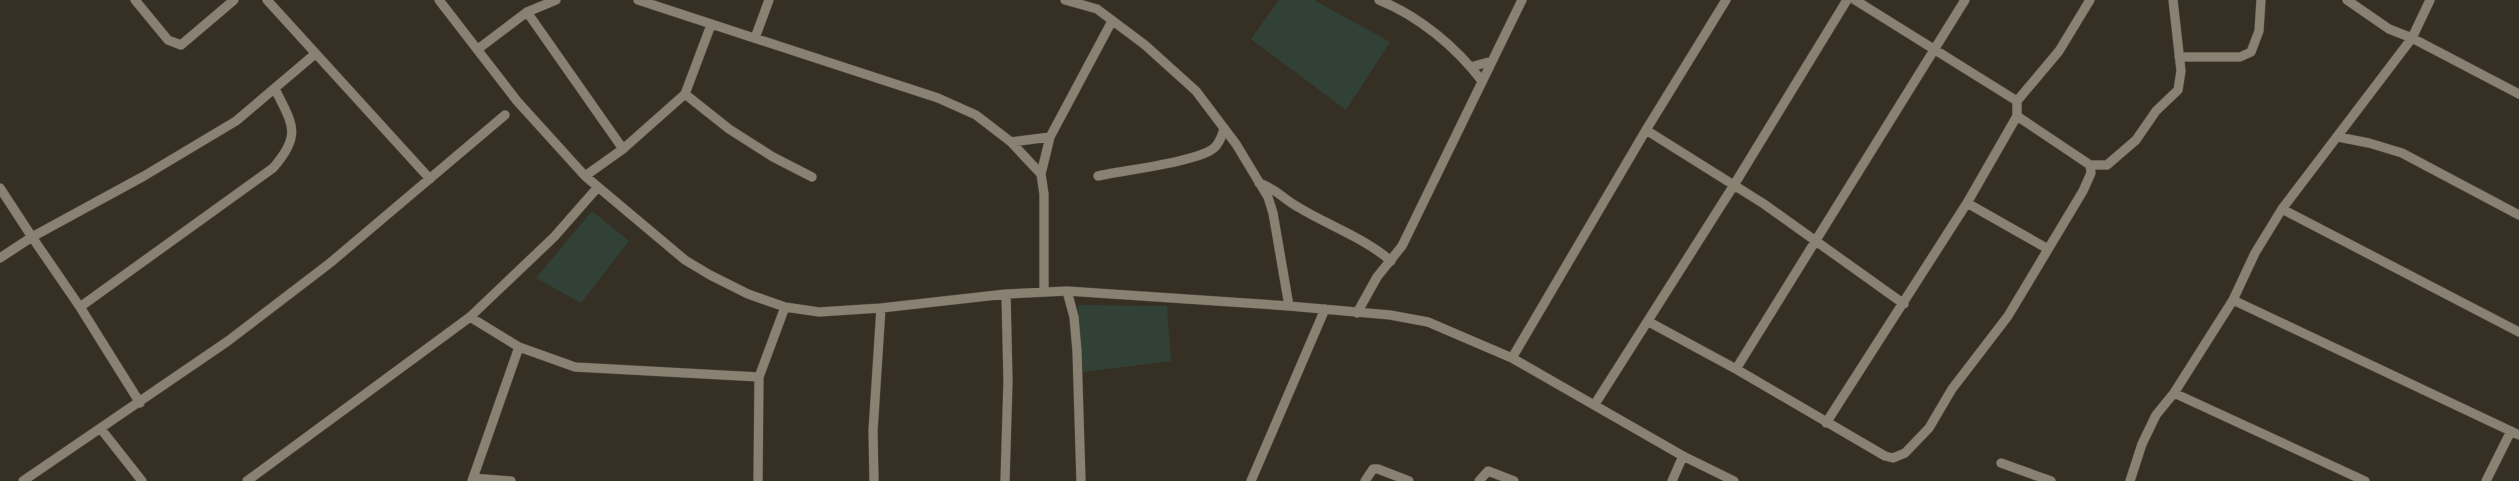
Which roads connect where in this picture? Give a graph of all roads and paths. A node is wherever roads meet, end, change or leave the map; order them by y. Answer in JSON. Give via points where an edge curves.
{"nodes":[{"id":1,"x":135,"y":0,"type":"edge"},
{"id":2,"x":234,"y":0,"type":"edge"},
{"id":3,"x":268,"y":0,"type":"edge"},
{"id":4,"x":439,"y":0,"type":"edge"},
{"id":5,"x":556,"y":0,"type":"edge"},
{"id":6,"x":638,"y":0,"type":"edge"},
{"id":7,"x":769,"y":0,"type":"edge"},
{"id":8,"x":1065,"y":0,"type":"edge"},
{"id":9,"x":1102,"y":0,"type":"edge"},
{"id":10,"x":1522,"y":0,"type":"edge"},
{"id":11,"x":1726,"y":0,"type":"edge"},
{"id":12,"x":1847,"y":0,"type":"edge"},
{"id":13,"x":1855,"y":0,"type":"edge"},
{"id":14,"x":1965,"y":0,"type":"edge"},
{"id":15,"x":2090,"y":0,"type":"edge"},
{"id":16,"x":2173,"y":0,"type":"edge"},
{"id":17,"x":2261,"y":0,"type":"edge"},
{"id":18,"x":2347,"y":0,"type":"edge"},
{"id":19,"x":2430,"y":0,"type":"edge"},
{"id":20,"x":1382,"y":1,"type":"edge"},
{"id":21,"x":1097,"y":9,"type":"junction"},
{"id":22,"x":527,"y":12,"type":"junction"},
{"id":23,"x":1112,"y":21,"type":"junction"},
{"id":24,"x":711,"y":25,"type":"junction"},
{"id":25,"x":756,"y":38,"type":"junction"},
{"id":26,"x":2412,"y":38,"type":"junction"},
{"id":27,"x":478,"y":49,"type":"junction"},
{"id":28,"x":1933,"y":49,"type":"junction"},
{"id":29,"x":315,"y":54,"type":"junction"},
{"id":30,"x":2179,"y":57,"type":"junction"},
{"id":31,"x":1492,"y":61,"type":"junction"},
{"id":32,"x":1471,"y":67,"type":"junction"},
{"id":33,"x":1482,"y":81,"type":"junction"},
{"id":34,"x":275,"y":90,"type":"junction"},
{"id":35,"x":685,"y":94,"type":"junction"},
{"id":36,"x":2519,"y":94,"type":"edge"},
{"id":37,"x":2016,"y":101,"type":"junction"},
{"id":38,"x":505,"y":115,"type":"dead end"},
{"id":39,"x":2017,"y":116,"type":"junction"},
{"id":40,"x":1224,"y":129,"type":"junction"},
{"id":41,"x":1646,"y":130,"type":"junction"},
{"id":42,"x":1050,"y":137,"type":"junction"},
{"id":43,"x":2338,"y":137,"type":"junction"},
{"id":44,"x":1011,"y":142,"type":"junction"},
{"id":45,"x":623,"y":148,"type":"junction"},
{"id":46,"x":2090,"y":165,"type":"junction"},
{"id":47,"x":1041,"y":174,"type":"junction"},
{"id":48,"x":585,"y":176,"type":"junction"},
{"id":49,"x":1098,"y":176,"type":"dead end"},
{"id":50,"x":812,"y":177,"type":"dead end"},
{"id":51,"x":430,"y":180,"type":"junction"},
{"id":52,"x":1259,"y":183,"type":"junction"},
{"id":53,"x":1734,"y":185,"type":"junction"},
{"id":54,"x":598,"y":187,"type":"junction"},
{"id":55,"x":0,"y":188,"type":"edge"},
{"id":56,"x":1967,"y":203,"type":"junction"},
{"id":57,"x":2282,"y":209,"type":"junction"},
{"id":58,"x":2519,"y":215,"type":"edge"},
{"id":59,"x":32,"y":236,"type":"junction"},
{"id":60,"x":1818,"y":240,"type":"junction"},
{"id":61,"x":2048,"y":249,"type":"junction"},
{"id":62,"x":0,"y":258,"type":"edge"},
{"id":63,"x":1391,"y":261,"type":"junction"},
{"id":64,"x":1067,"y":291,"type":"junction"},
{"id":65,"x":1044,"y":292,"type":"junction"},
{"id":66,"x":1006,"y":294,"type":"junction"},
{"id":67,"x":2233,"y":300,"type":"junction"},
{"id":68,"x":1904,"y":304,"type":"junction"},
{"id":69,"x":1289,"y":306,"type":"junction"},
{"id":70,"x":80,"y":307,"type":"junction"},
{"id":71,"x":785,"y":307,"type":"junction"},
{"id":72,"x":881,"y":308,"type":"junction"},
{"id":73,"x":1325,"y":309,"type":"junction"},
{"id":74,"x":1357,"y":313,"type":"junction"},
{"id":75,"x":470,"y":317,"type":"junction"},
{"id":76,"x":1649,"y":322,"type":"junction"},
{"id":77,"x":2519,"y":332,"type":"edge"},
{"id":78,"x":519,"y":347,"type":"junction"},
{"id":79,"x":1512,"y":358,"type":"junction"},
{"id":80,"x":1736,"y":369,"type":"junction"},
{"id":81,"x":759,"y":377,"type":"junction"},
{"id":82,"x":2174,"y":393,"type":"junction"},
{"id":83,"x":140,"y":403,"type":"junction"},
{"id":84,"x":1595,"y":404,"type":"junction"},
{"id":85,"x":1826,"y":423,"type":"junction"},
{"id":86,"x":102,"y":429,"type":"junction"},
{"id":87,"x":2515,"y":433,"type":"edge"},
{"id":88,"x":1683,"y":456,"type":"junction"},
{"id":89,"x":2001,"y":463,"type":"dead end"},
{"id":90,"x":472,"y":479,"type":"edge"},
{"id":91,"x":23,"y":481,"type":"edge"},
{"id":92,"x":142,"y":481,"type":"edge"},
{"id":93,"x":247,"y":481,"type":"edge"},
{"id":94,"x":511,"y":481,"type":"edge"},
{"id":95,"x":758,"y":481,"type":"edge"},
{"id":96,"x":874,"y":481,"type":"edge"},
{"id":97,"x":1005,"y":481,"type":"edge"},
{"id":98,"x":1081,"y":481,"type":"edge"},
{"id":99,"x":1251,"y":481,"type":"edge"},
{"id":100,"x":1365,"y":481,"type":"edge"},
{"id":101,"x":1409,"y":481,"type":"edge"},
{"id":102,"x":1480,"y":481,"type":"edge"},
{"id":103,"x":1514,"y":481,"type":"edge"},
{"id":104,"x":1672,"y":481,"type":"edge"},
{"id":105,"x":1734,"y":481,"type":"edge"},
{"id":106,"x":2051,"y":481,"type":"edge"},
{"id":107,"x":2130,"y":481,"type":"edge"},
{"id":108,"x":2365,"y":481,"type":"edge"},
{"id":109,"x":2486,"y":481,"type":"edge"}],
"edges":[{"from":1,"to":2,"type":"street","via":[[168,40],[180,45]]},
{"from":3,"to":29,"type":"street"},
{"from":4,"to":27,"type":"street"},
{"from":5,"to":22,"type":"street"},
{"from":6,"to":24,"type":"street"},
{"from":7,"to":25,"type":"street"},
{"from":8,"to":21,"type":"street"},
{"from":9,"to":21,"type":"street"},
{"from":10,"to":31,"type":"street"},
{"from":11,"to":41,"type":"street"},
{"from":12,"to":53,"type":"street"},
{"from":13,"to":28,"type":"street"},
{"from":14,"to":28,"type":"street"},
{"from":15,"to":37,"type":"street","via":[[2059,51]]},
{"from":16,"to":30,"type":"street"},
{"from":17,"to":30,"type":"street","via":[[2259,31],[2251,52],[2240,57]]},
{"from":18,"to":26,"type":"street","via":[[2389,30]]},
{"from":19,"to":26,"type":"street"},
{"from":20,"to":32,"type":"street","via":[[1431,30]]},
{"from":21,"to":23,"type":"street"},
{"from":22,"to":27,"type":"street"},
{"from":22,"to":45,"type":"street"},
{"from":23,"to":40,"type":"street","via":[[1145,45],[1196,91]]},
{"from":23,"to":42,"type":"street"},
{"from":24,"to":25,"type":"street"},
{"from":24,"to":35,"type":"street"},
{"from":25,"to":44,"type":"street","via":[[959,106],[976,115]]},
{"from":26,"to":36,"type":"street"},
{"from":26,"to":43,"type":"street"},
{"from":27,"to":48,"type":"street","via":[[517,101]]},
{"from":28,"to":37,"type":"street"},
{"from":28,"to":60,"type":"street"},
{"from":29,"to":34,"type":"street"},
{"from":29,"to":51,"type":"street"},
{"from":30,"to":46,"type":"street","via":[[2180,82],[2174,96],[2156,111],[2136,140],[2107,165]]},
{"from":31,"to":32,"type":"street"},
{"from":31,"to":33,"type":"street"},
{"from":32,"to":33,"type":"street"},
{"from":33,"to":63,"type":"street","via":[[1402,246]]},
{"from":34,"to":59,"type":"street","via":[[229,125],[144,176]]},
{"from":34,"to":70,"type":"street","via":[[292,123],[292,136],[289,147],[273,168]]},
{"from":35,"to":45,"type":"street"},
{"from":35,"to":50,"type":"street","via":[[729,129]]},
{"from":37,"to":39,"type":"street"},
{"from":38,"to":51,"type":"street"},
{"from":39,"to":46,"type":"street"},
{"from":39,"to":56,"type":"street"},
{"from":40,"to":49,"type":"street","via":[[1216,146],[1185,160]]},
{"from":40,"to":52,"type":"street"},
{"from":41,"to":53,"type":"street"},
{"from":41,"to":79,"type":"street"},
{"from":42,"to":44,"type":"street"},
{"from":42,"to":47,"type":"street"},
{"from":43,"to":57,"type":"street"},
{"from":43,"to":58,"type":"street","via":[[2369,143],[2402,154]]},
{"from":44,"to":47,"type":"street"},
{"from":45,"to":48,"type":"street"},
{"from":46,"to":61,"type":"street","via":[[2091,173],[2083,191]]},
{"from":47,"to":65,"type":"street","via":[[1044,194]]},
{"from":48,"to":54,"type":"street"},
{"from":51,"to":83,"type":"street","via":[[330,263],[228,341]]},
{"from":52,"to":63,"type":"street","via":[[1272,187],[1297,207],[1361,239]]},
{"from":52,"to":69,"type":"street","via":[[1268,197],[1273,213]]},
{"from":53,"to":60,"type":"street"},
{"from":53,"to":76,"type":"street"},
{"from":54,"to":71,"type":"street","via":[[685,260],[748,294]]},
{"from":54,"to":75,"type":"street","via":[[554,237]]},
{"from":55,"to":59,"type":"street"},
{"from":56,"to":61,"type":"street"},
{"from":56,"to":68,"type":"street"},
{"from":57,"to":67,"type":"street","via":[[2254,253]]},
{"from":57,"to":77,"type":"street"},
{"from":59,"to":62,"type":"street"},
{"from":59,"to":70,"type":"street"},
{"from":60,"to":68,"type":"street"},
{"from":60,"to":80,"type":"street"},
{"from":61,"to":85,"type":"street","via":[[2008,316],[1952,389],[1928,428],[1905,453],[1893,458],[1885,456]]},
{"from":63,"to":74,"type":"street","via":[[1377,277]]},
{"from":64,"to":65,"type":"street"},
{"from":64,"to":69,"type":"street"},
{"from":64,"to":98,"type":"street","via":[[1074,317],[1077,351]]},
{"from":65,"to":66,"type":"street"},
{"from":66,"to":72,"type":"street"},
{"from":66,"to":97,"type":"street","via":[[1008,381]]},
{"from":67,"to":82,"type":"street"},
{"from":67,"to":87,"type":"street"},
{"from":68,"to":85,"type":"street"},
{"from":69,"to":73,"type":"street"},
{"from":70,"to":83,"type":"street"},
{"from":71,"to":72,"type":"street","via":[[819,312]]},
{"from":71,"to":81,"type":"street"},
{"from":72,"to":96,"type":"street","via":[[873,431]]},
{"from":73,"to":74,"type":"street"},
{"from":73,"to":99,"type":"street"},
{"from":74,"to":79,"type":"street","via":[[1428,322]]},
{"from":75,"to":78,"type":"street"},
{"from":75,"to":93,"type":"street"},
{"from":76,"to":80,"type":"street"},
{"from":76,"to":84,"type":"street"},
{"from":78,"to":81,"type":"street","via":[[575,367]]},
{"from":78,"to":90,"type":"street"},
{"from":79,"to":84,"type":"street"},
{"from":80,"to":85,"type":"street"},
{"from":81,"to":95,"type":"street"},
{"from":82,"to":107,"type":"street","via":[[2156,414]]},
{"from":82,"to":108,"type":"street"},
{"from":83,"to":86,"type":"street"},
{"from":84,"to":88,"type":"street"},
{"from":86,"to":91,"type":"street"},
{"from":86,"to":92,"type":"street"},
{"from":87,"to":109,"type":"street"},
{"from":88,"to":104,"type":"street"},
{"from":88,"to":105,"type":"street"},
{"from":89,"to":106,"type":"street"},
{"from":90,"to":94,"type":"street"},
{"from":100,"to":101,"type":"street","via":[[1370,472],[1378,468]]},
{"from":102,"to":103,"type":"street","via":[[1488,471]]}]}
